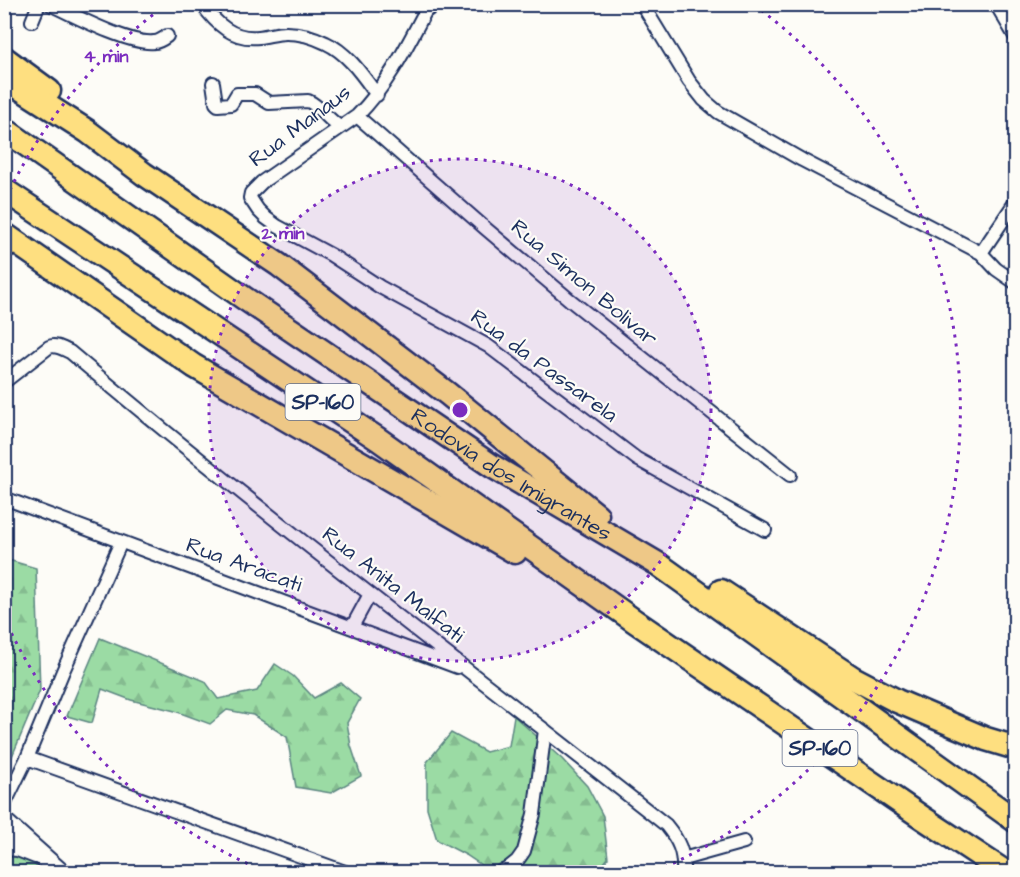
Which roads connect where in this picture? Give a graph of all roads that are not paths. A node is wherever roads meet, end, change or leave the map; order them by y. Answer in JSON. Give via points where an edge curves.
{"nodes":[{"id":1,"x":39,"y":4,"type":"edge"},
{"id":2,"x":50,"y":4,"type":"edge"},
{"id":3,"x":202,"y":4,"type":"edge"},
{"id":4,"x":642,"y":4,"type":"edge"},
{"id":5,"x":996,"y":4,"type":"edge"},
{"id":6,"x":426,"y":6,"type":"edge"},
{"id":7,"x":32,"y":21,"type":"dead end"},
{"id":8,"x":167,"y":36,"type":"dead end"},
{"id":9,"x":1016,"y":38,"type":"edge"},
{"id":10,"x":4,"y":58,"type":"edge"},
{"id":11,"x":4,"y":78,"type":"edge"},
{"id":12,"x":213,"y":83,"type":"dead end"},
{"id":13,"x":377,"y":95,"type":"junction"},
{"id":14,"x":357,"y":116,"type":"junction"},
{"id":15,"x":340,"y":127,"type":"junction"},
{"id":16,"x":4,"y":129,"type":"edge"},
{"id":17,"x":87,"y":131,"type":"junction"},
{"id":18,"x":4,"y":190,"type":"edge"},
{"id":19,"x":253,"y":190,"type":"joint"},
{"id":20,"x":1016,"y":201,"type":"edge"},
{"id":21,"x":4,"y":234,"type":"edge"},
{"id":22,"x":981,"y":253,"type":"junction"},
{"id":23,"x":1016,"y":283,"type":"edge"},
{"id":24,"x":4,"y":382,"type":"edge"},
{"id":25,"x":790,"y":475,"type":"dead end"},
{"id":26,"x":4,"y":498,"type":"edge"},
{"id":27,"x":765,"y":530,"type":"dead end"},
{"id":28,"x":121,"y":542,"type":"junction"},
{"id":29,"x":658,"y":564,"type":"junction"},
{"id":30,"x":370,"y":594,"type":"junction"},
{"id":31,"x":636,"y":622,"type":"junction"},
{"id":32,"x":352,"y":627,"type":"junction"},
{"id":33,"x":469,"y":672,"type":"junction"},
{"id":34,"x":545,"y":730,"type":"junction"},
{"id":35,"x":1016,"y":747,"type":"edge"},
{"id":36,"x":27,"y":758,"type":"junction"},
{"id":37,"x":4,"y":805,"type":"edge"},
{"id":38,"x":1016,"y":820,"type":"edge"},
{"id":39,"x":4,"y":822,"type":"edge"},
{"id":40,"x":744,"y":842,"type":"dead end"},
{"id":41,"x":4,"y":846,"type":"edge"},
{"id":42,"x":684,"y":859,"type":"junction"},
{"id":43,"x":56,"y":869,"type":"edge"},
{"id":44,"x":345,"y":873,"type":"edge"},
{"id":45,"x":500,"y":873,"type":"edge"},
{"id":46,"x":683,"y":873,"type":"edge"},
{"id":47,"x":1005,"y":873,"type":"edge"}],
"edges":[{"from":1,"to":7,"type":"street"},
{"from":2,"to":8,"type":"street","via":[[136,41],[151,43]]},
{"from":3,"to":13,"type":"street","via":[[217,23],[242,36],[297,34],[326,43],[343,55]]},
{"from":4,"to":22,"type":"street","via":[[689,81],[718,111],[802,160]]},
{"from":5,"to":9,"type":"street"},
{"from":6,"to":13,"type":"street","name":"Rua Manaus"},
{"from":10,"to":17,"type":"highway","via":[[66,104]]},
{"from":11,"to":17,"type":"highway"},
{"from":12,"to":15,"type":"street","via":[[218,105],[231,105],[237,94],[255,94],[268,103],[308,101]]},
{"from":13,"to":14,"type":"street","name":"Rua Manaus"},
{"from":14,"to":15,"type":"street","name":"Rua Manaus"},
{"from":14,"to":25,"type":"street","name":"Rua Simon Bolivar","via":[[561,293]]},
{"from":15,"to":19,"type":"street","name":"Rua Manaus"},
{"from":16,"to":29,"type":"highway","name":"Rodovia dos Imigrantes","number":"SP-160","via":[[492,466]]},
{"from":17,"to":29,"type":"highway","via":[[279,265],[448,394]]},
{"from":18,"to":31,"type":"highway","name":"Rodovia dos Imigrantes","number":"SP-160","via":[[378,439]]},
{"from":19,"to":27,"type":"street","name":"Rua da Passarela","via":[[252,202],[278,226],[488,346],[637,459]]},
{"from":20,"to":22,"type":"street"},
{"from":21,"to":31,"type":"highway","via":[[194,366]]},
{"from":22,"to":23,"type":"street"},
{"from":24,"to":30,"type":"street","name":"Rua Anita Malfati","via":[[49,347],[70,352]]},
{"from":26,"to":28,"type":"street","name":"Rua Aracati"},
{"from":28,"to":32,"type":"street","name":"Rua Aracati"},
{"from":28,"to":36,"type":"street"},
{"from":29,"to":35,"type":"highway","via":[[715,587],[853,678],[897,701],[986,739]]},
{"from":29,"to":38,"type":"highway","name":"Rodovia dos Imigrantes","number":"SP-160"},
{"from":30,"to":32,"type":"street"},
{"from":30,"to":33,"type":"street","name":"Rua Anita Malfati"},
{"from":31,"to":47,"type":"highway","name":"Rodovia dos Imigrantes","number":"SP-160"},
{"from":32,"to":33,"type":"street","name":"Rua Aracati"},
{"from":33,"to":34,"type":"street","name":"Rua Anita Malfati"},
{"from":34,"to":42,"type":"street","name":"Rua Anita Malfati","via":[[666,825],[676,837]]},
{"from":34,"to":45,"type":"street","via":[[525,851]]},
{"from":36,"to":37,"type":"street"},
{"from":36,"to":44,"type":"street"},
{"from":39,"to":43,"type":"main road"},
{"from":40,"to":42,"type":"street"},
{"from":41,"to":43,"type":"main road","via":[[26,849]]},
{"from":42,"to":46,"type":"street","name":"Rua Anita Malfati"}]}
